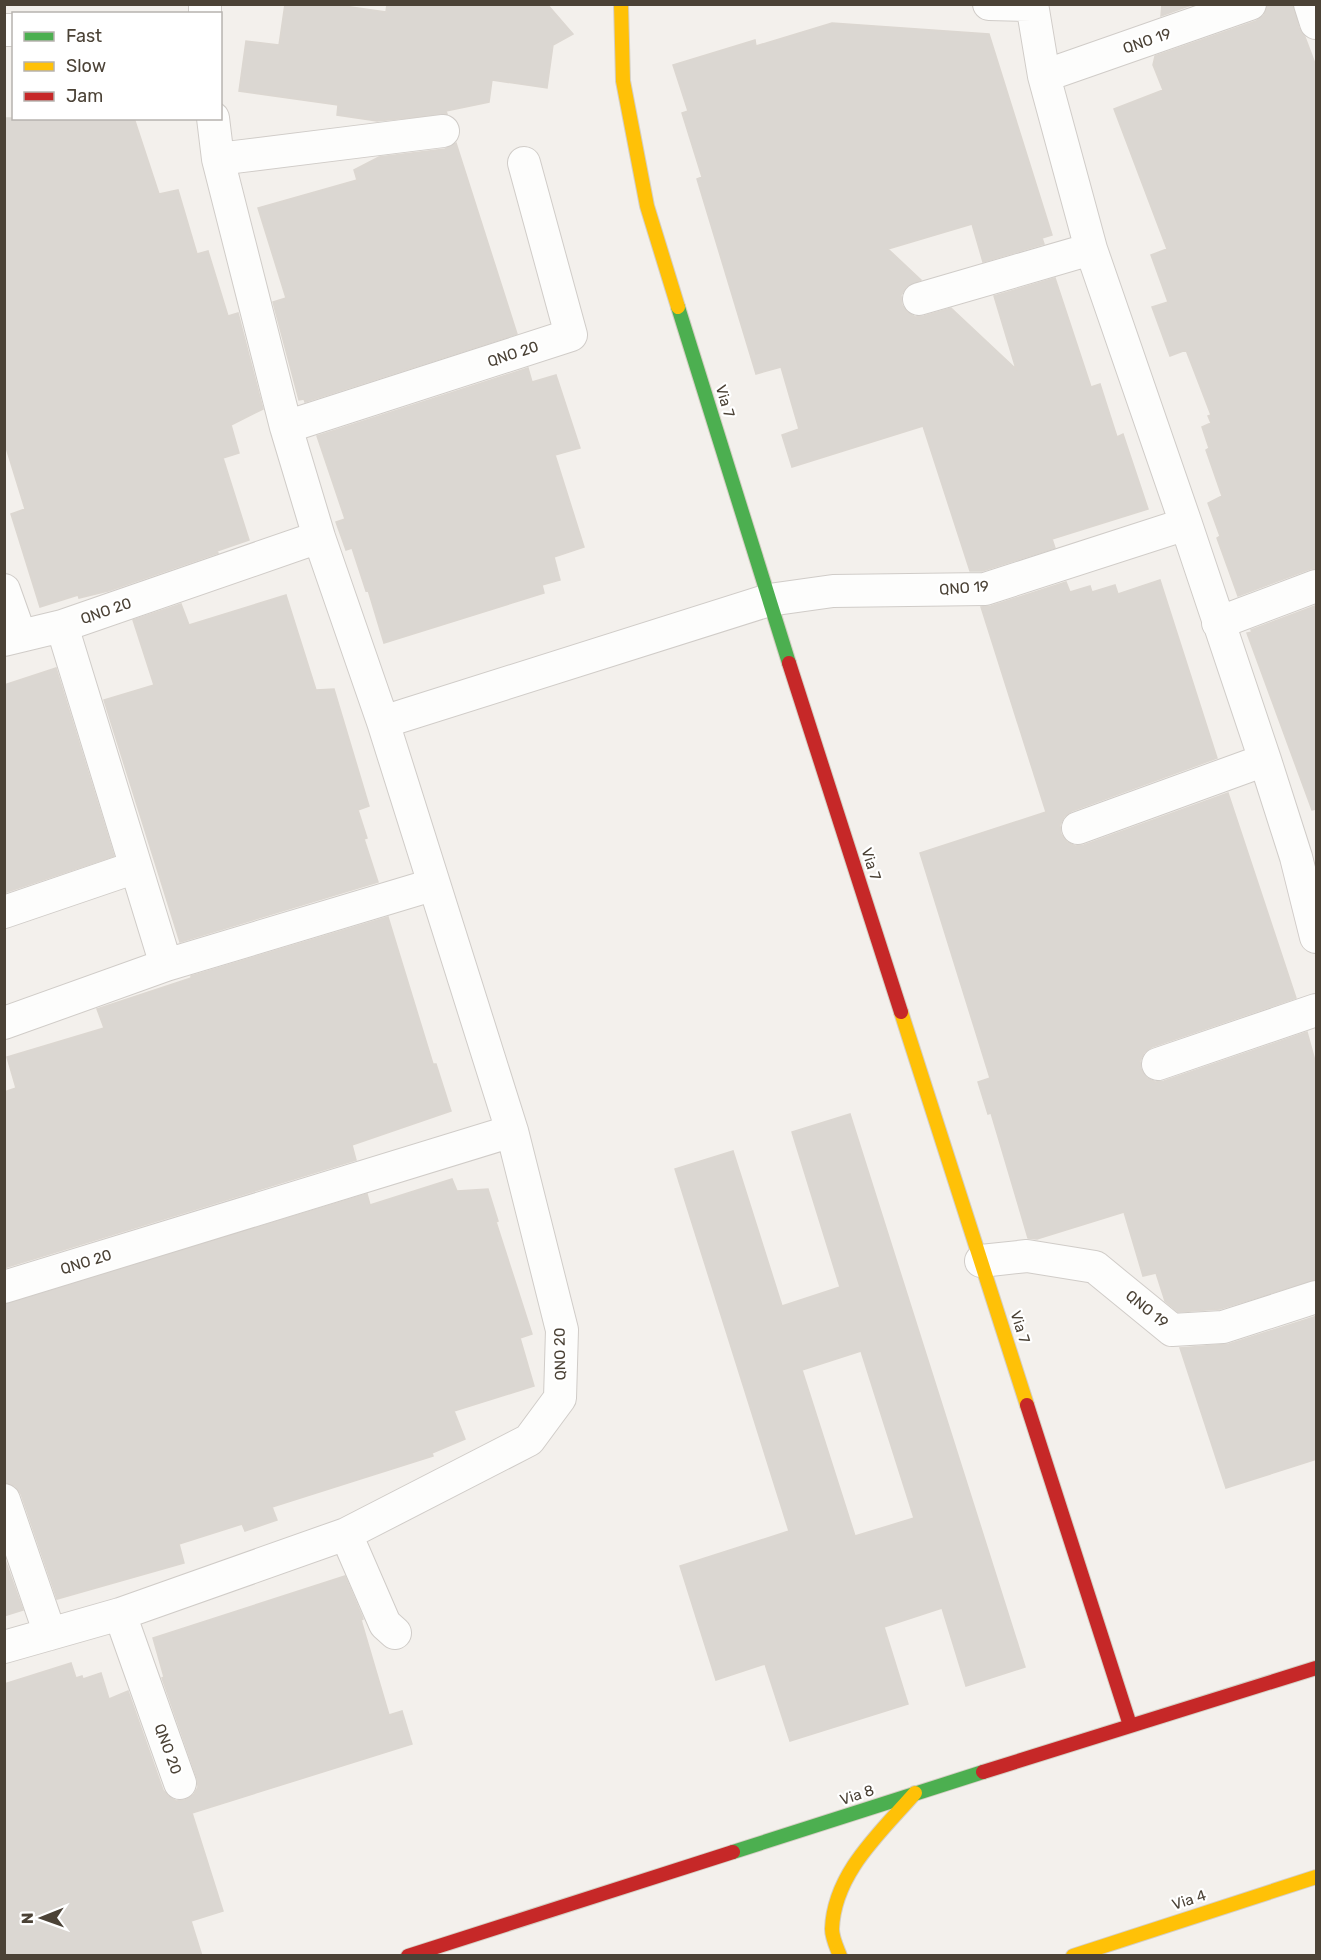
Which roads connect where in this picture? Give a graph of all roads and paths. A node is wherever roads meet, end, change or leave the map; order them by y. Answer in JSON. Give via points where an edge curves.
{"nodes":[{"id":1,"x":630,"y":4,"type":"edge"},
{"id":2,"x":989,"y":4,"type":"edge"},
{"id":3,"x":1250,"y":4,"type":"edge"},
{"id":4,"x":1310,"y":4,"type":"edge"},
{"id":5,"x":621,"y":5,"type":"edge"},
{"id":6,"x":1032,"y":5,"type":"edge"},
{"id":7,"x":1317,"y":23,"type":"edge"},
{"id":8,"x":1044,"y":76,"type":"junction"},
{"id":9,"x":213,"y":120,"type":"edge"},
{"id":10,"x":443,"y":131,"type":"dead end"},
{"id":11,"x":218,"y":159,"type":"junction"},
{"id":12,"x":525,"y":163,"type":"dead end"},
{"id":13,"x":1091,"y":249,"type":"junction"},
{"id":14,"x":919,"y":299,"type":"dead end"},
{"id":15,"x":286,"y":427,"type":"junction"},
{"id":16,"x":1186,"y":524,"type":"junction"},
{"id":17,"x":319,"y":537,"type":"junction"},
{"id":18,"x":1317,"y":586,"type":"edge"},
{"id":19,"x":4,"y":590,"type":"edge"},
{"id":20,"x":769,"y":600,"type":"junction"},
{"id":21,"x":1218,"y":623,"type":"junction"},
{"id":22,"x":62,"y":626,"type":"junction"},
{"id":23,"x":12,"y":637,"type":"edge"},
{"id":24,"x":383,"y":722,"type":"junction"},
{"id":25,"x":1265,"y":760,"type":"junction"},
{"id":26,"x":1078,"y":828,"type":"dead end"},
{"id":27,"x":1306,"y":854,"type":"edge"},
{"id":28,"x":136,"y":867,"type":"junction"},
{"id":29,"x":432,"y":885,"type":"junction"},
{"id":30,"x":4,"y":912,"type":"edge"},
{"id":31,"x":1317,"y":937,"type":"edge"},
{"id":32,"x":166,"y":965,"type":"junction"},
{"id":33,"x":1317,"y":1010,"type":"edge"},
{"id":34,"x":4,"y":1023,"type":"edge"},
{"id":35,"x":1158,"y":1064,"type":"dead end"},
{"id":36,"x":512,"y":1131,"type":"junction"},
{"id":37,"x":981,"y":1261,"type":"junction"},
{"id":38,"x":4,"y":1287,"type":"edge"},
{"id":39,"x":1317,"y":1297,"type":"edge"},
{"id":40,"x":4,"y":1500,"type":"edge"},
{"id":41,"x":346,"y":1534,"type":"junction"},
{"id":42,"x":120,"y":1614,"type":"junction"},
{"id":43,"x":395,"y":1633,"type":"dead end"},
{"id":44,"x":50,"y":1634,"type":"junction"},
{"id":45,"x":4,"y":1647,"type":"edge"},
{"id":46,"x":1317,"y":1668,"type":"edge"},
{"id":47,"x":1130,"y":1725,"type":"junction"},
{"id":48,"x":180,"y":1783,"type":"dead end"},
{"id":49,"x":915,"y":1793,"type":"junction"},
{"id":50,"x":1317,"y":1877,"type":"edge"},
{"id":51,"x":408,"y":1956,"type":"edge"},
{"id":52,"x":840,"y":1956,"type":"edge"},
{"id":53,"x":1073,"y":1956,"type":"edge"}],
"edges":[{"from":1,"to":5,"type":"street"},
{"from":2,"to":6,"type":"street"},
{"from":3,"to":8,"type":"street","name":"QNO 19"},
{"from":4,"to":7,"type":"street"},
{"from":5,"to":20,"type":"main road","name":"Via 7","via":[[623,81],[647,206]]},
{"from":6,"to":8,"type":"street"},
{"from":8,"to":13,"type":"street"},
{"from":9,"to":11,"type":"street","name":"QNO 20"},
{"from":10,"to":11,"type":"street"},
{"from":11,"to":15,"type":"street","name":"QNO 20"},
{"from":12,"to":15,"type":"street","name":"QNO 20","via":[[571,335]]},
{"from":13,"to":14,"type":"street"},
{"from":13,"to":16,"type":"street"},
{"from":15,"to":17,"type":"street","name":"QNO 20"},
{"from":16,"to":20,"type":"street","name":"QNO 19","via":[[985,589],[833,591]]},
{"from":16,"to":21,"type":"street"},
{"from":17,"to":22,"type":"street","name":"QNO 20"},
{"from":17,"to":24,"type":"street","name":"QNO 20"},
{"from":18,"to":21,"type":"street"},
{"from":19,"to":23,"type":"street","name":"QNO 20"},
{"from":20,"to":24,"type":"street"},
{"from":20,"to":37,"type":"main road","name":"Via 7"},
{"from":21,"to":25,"type":"street"},
{"from":22,"to":23,"type":"street","name":"QNO 20"},
{"from":22,"to":28,"type":"street","name":"QNO 20"},
{"from":24,"to":29,"type":"street","name":"QNO 20"},
{"from":25,"to":26,"type":"street"},
{"from":25,"to":27,"type":"street"},
{"from":27,"to":31,"type":"street"},
{"from":28,"to":30,"type":"street"},
{"from":28,"to":32,"type":"street","name":"QNO 20"},
{"from":29,"to":32,"type":"street"},
{"from":29,"to":36,"type":"street","name":"QNO 20"},
{"from":32,"to":34,"type":"street"},
{"from":33,"to":35,"type":"street"},
{"from":36,"to":38,"type":"street","name":"QNO 20"},
{"from":36,"to":41,"type":"street","name":"QNO 20","via":[[562,1330],[560,1398],[529,1440]]},
{"from":37,"to":39,"type":"street","name":"QNO 19","via":[[1027,1256],[1095,1267],[1172,1330],[1223,1327]]},
{"from":37,"to":47,"type":"main road","name":"Via 7"},
{"from":40,"to":44,"type":"street"},
{"from":41,"to":42,"type":"street","name":"QNO 20"},
{"from":41,"to":43,"type":"street","via":[[385,1624]]},
{"from":42,"to":44,"type":"street","name":"QNO 20"},
{"from":42,"to":48,"type":"street","name":"QNO 20"},
{"from":44,"to":45,"type":"street","name":"QNO 20"},
{"from":46,"to":47,"type":"main road","name":"Via 8"},
{"from":47,"to":49,"type":"main road","name":"Via 8"},
{"from":49,"to":51,"type":"main road","name":"Via 8"},
{"from":49,"to":52,"type":"main road","via":[[857,1860],[839,1893],[832,1931]]},
{"from":50,"to":53,"type":"main road","name":"Via 4"}]}
